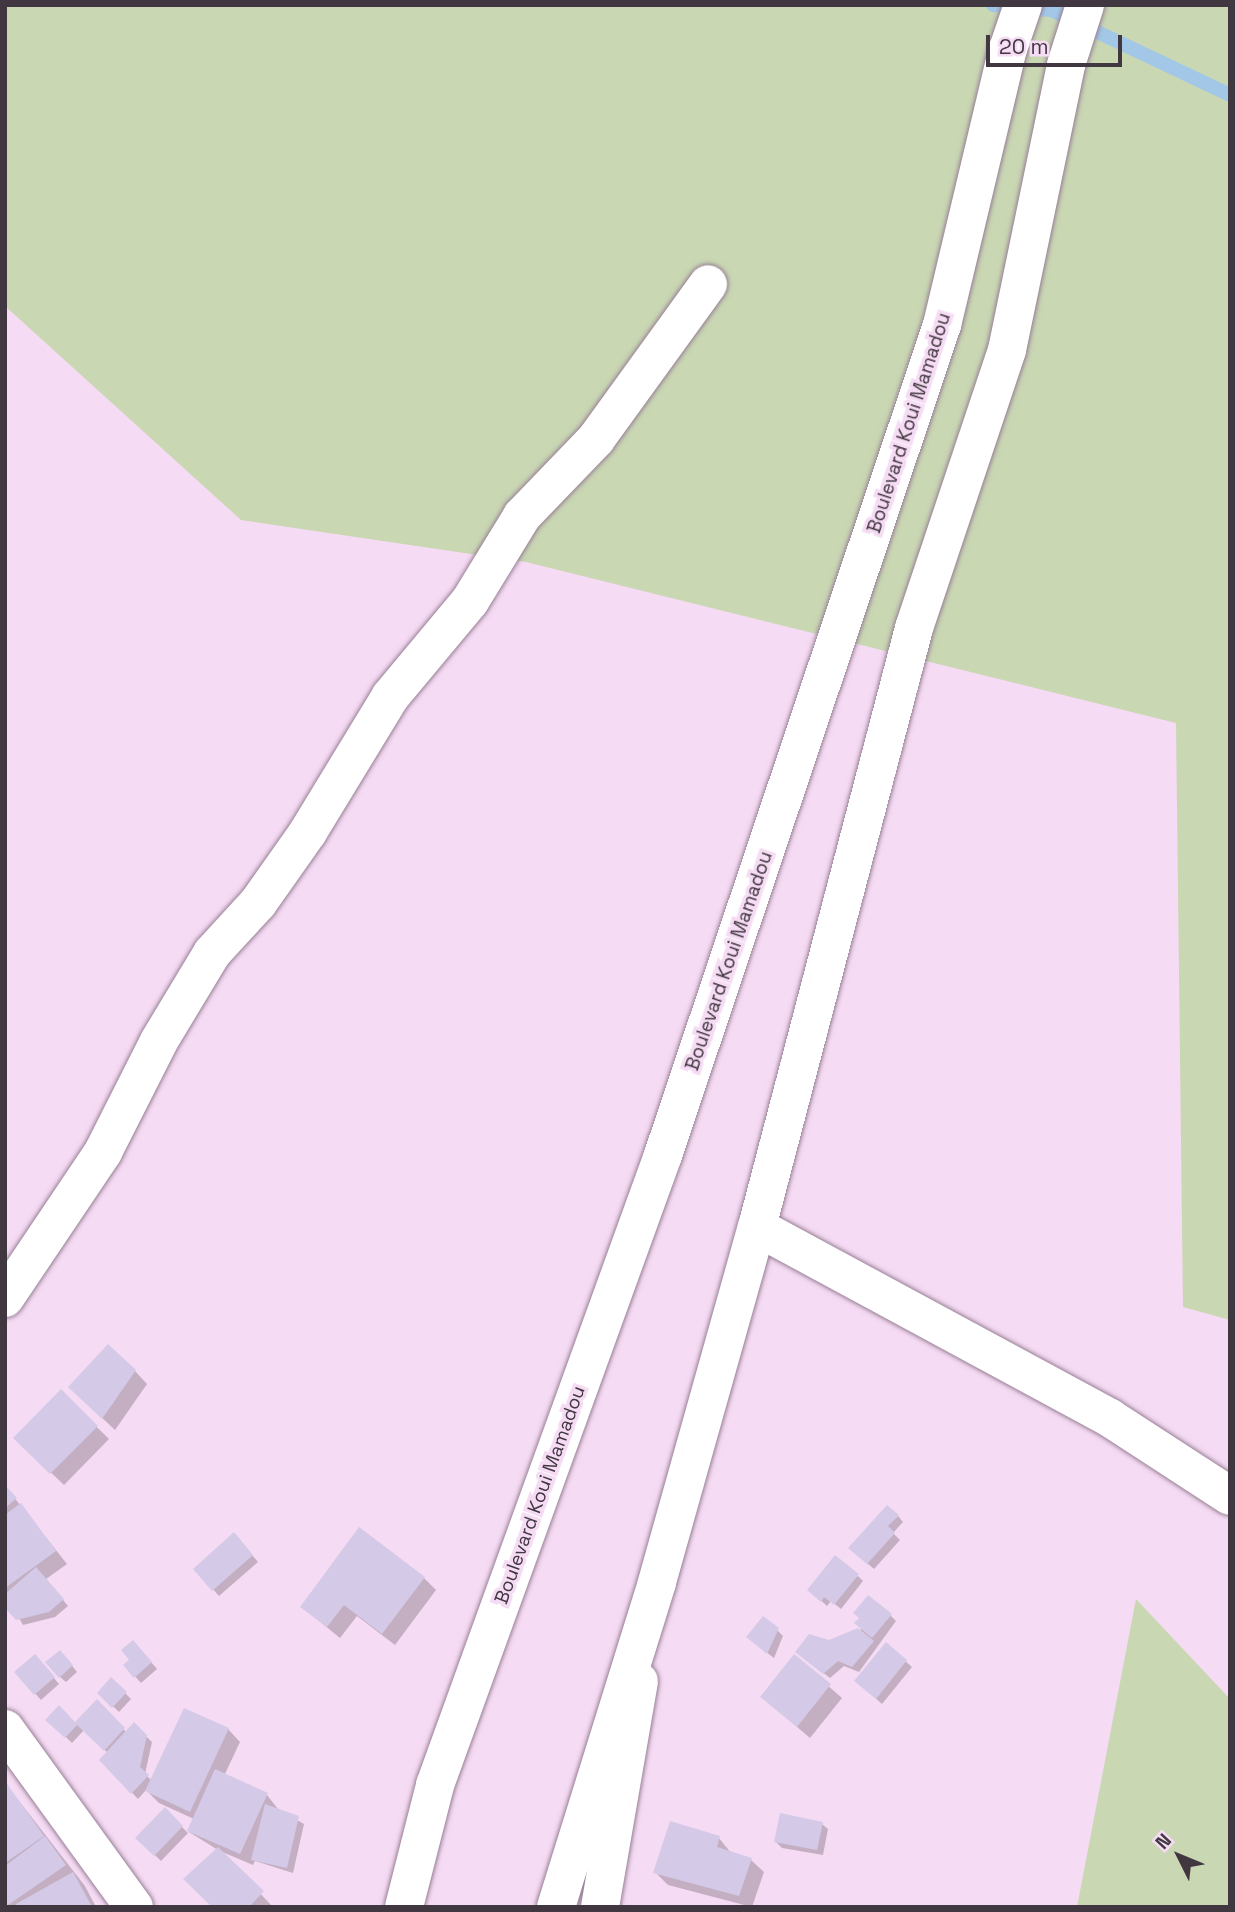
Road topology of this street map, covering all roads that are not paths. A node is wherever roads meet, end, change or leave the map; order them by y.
1 (1023, 5) edge
2 (1085, 5) edge
3 (708, 284) dead end
4 (757, 1227) junction
5 (5, 1298) edge
6 (1230, 1496) edge
7 (657, 1582) junction
8 (5, 1729) edge
9 (134, 1907) edge
10 (404, 1907) edge
11 (556, 1907) edge
12 (600, 1907) edge

1 - 10 main road, Boulevard Koui Mamadou
2 - 4 main road
3 - 5 main road
4 - 6 main road
4 - 7 main road
7 - 11 main road
7 - 12 main road
8 - 9 main road

